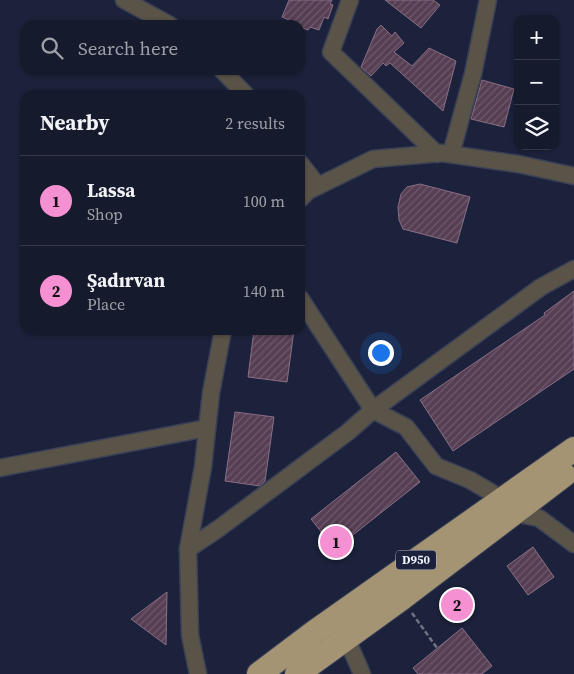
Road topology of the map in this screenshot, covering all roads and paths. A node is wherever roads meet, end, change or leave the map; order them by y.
1 (124, 0) edge
2 (350, 0) edge
3 (488, 0) edge
4 (161, 20) edge
5 (227, 75) edge
6 (241, 90) edge
7 (444, 154) junction
8 (305, 169) edge
9 (574, 176) edge
10 (318, 186) junction
11 (305, 194) edge
12 (573, 272) edge
13 (305, 306) edge
14 (222, 335) edge
15 (373, 410) junction
16 (207, 428) junction
17 (574, 449) edge
18 (0, 468) edge
19 (574, 469) edge
20 (507, 506) junction
21 (574, 544) edge
22 (188, 549) junction
23 (410, 610) dead end
24 (346, 637) junction
25 (437, 648) dead end
26 (198, 674) edge
27 (259, 674) edge
28 (297, 674) edge
29 (362, 674) edge

1 - 4 street
2 - 7 street
3 - 7 street
5 - 6 street
7 - 9 street
7 - 10 street
8 - 10 street
10 - 11 street
12 - 15 street
13 - 15 street
14 - 16 street
15 - 20 street
15 - 22 street
16 - 18 street
16 - 22 street
17 - 20 highway, D950
19 - 20 highway, D950
20 - 21 street
20 - 24 highway, D950
20 - 27 highway, D950
22 - 26 street
23 - 25 path
24 - 28 highway, D950
24 - 29 street

